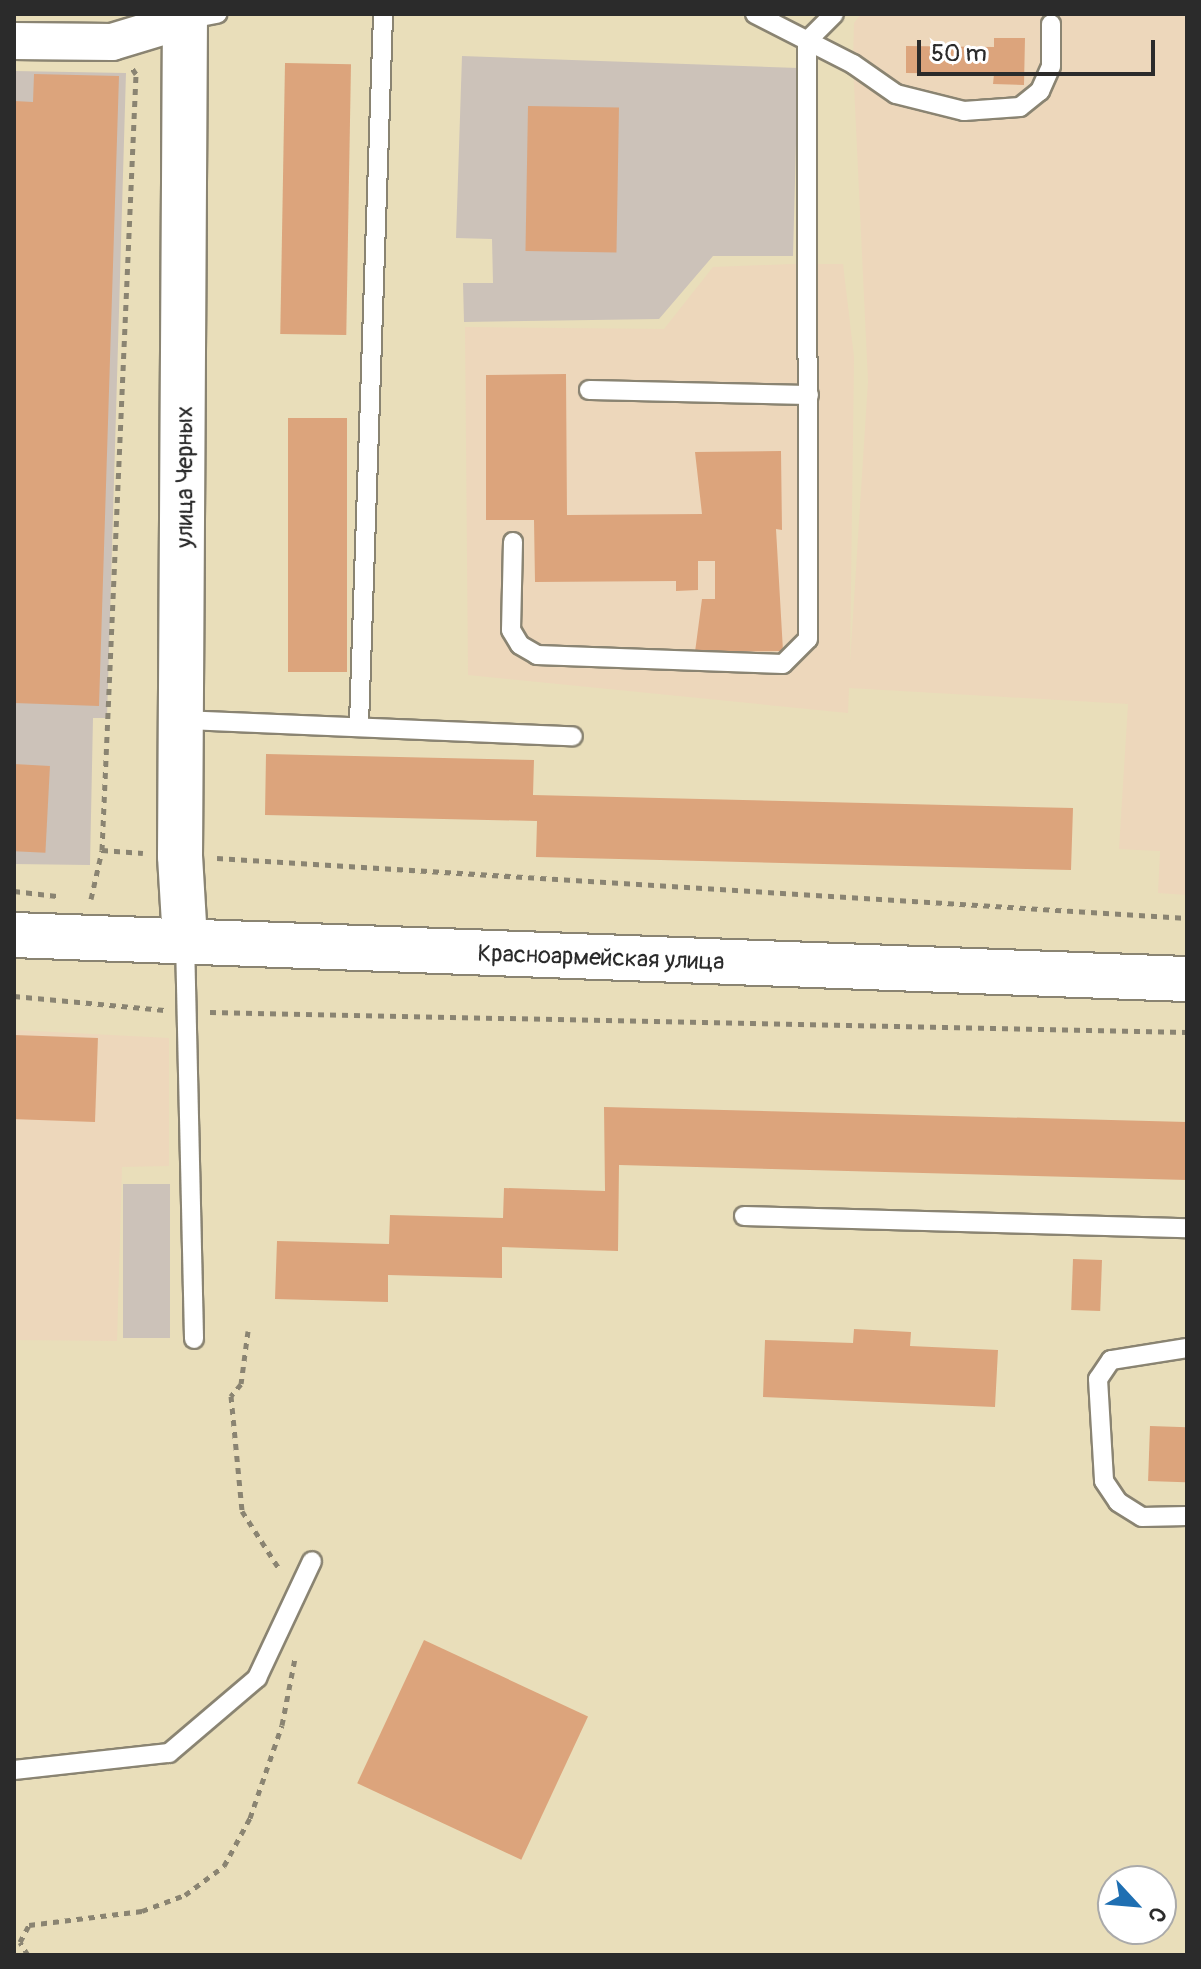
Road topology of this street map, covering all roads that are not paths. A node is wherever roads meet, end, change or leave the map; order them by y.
1 (383, 14) edge
2 (755, 14) edge
3 (834, 14) edge
4 (196, 16) edge
5 (1051, 24) dead end
6 (14, 41) edge
7 (807, 41) junction
8 (589, 390) dead end
9 (809, 395) junction
10 (513, 542) dead end
11 (184, 720) junction
12 (359, 724) junction
13 (573, 736) dead end
14 (14, 935) edge
15 (185, 941) junction
16 (1187, 979) edge
17 (744, 1216) dead end
18 (1187, 1228) edge
19 (194, 1339) dead end
20 (1187, 1348) edge
21 (1187, 1516) edge
22 (312, 1561) dead end
23 (14, 1770) edge

1 - 12 lane
2 - 7 lane
3 - 7 lane
4 - 6 street
4 - 11 street, улица Черных
5 - 7 lane
7 - 9 lane
8 - 9 lane
9 - 10 lane
11 - 12 lane
11 - 15 street, улица Черных
12 - 13 lane
14 - 15 street, Красноармейская улица
15 - 16 street, Красноармейская улица
15 - 19 lane
17 - 18 lane
20 - 21 lane
22 - 23 lane

